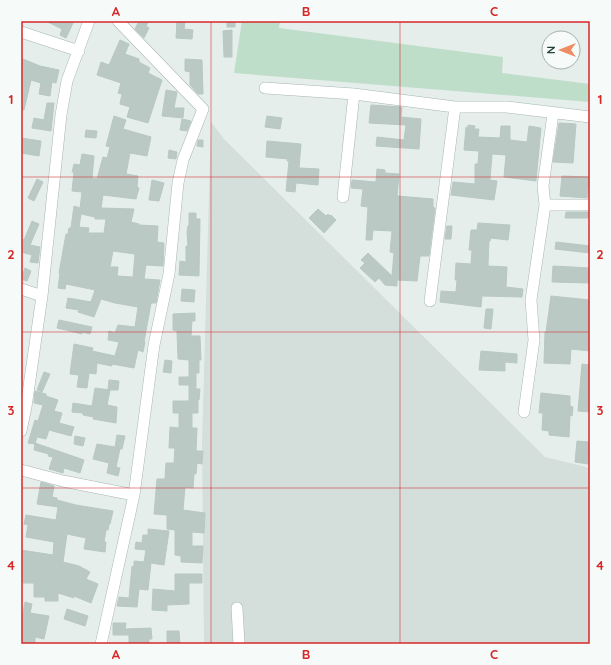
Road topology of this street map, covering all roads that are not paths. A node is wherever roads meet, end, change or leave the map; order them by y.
1 (89, 21) edge
2 (118, 21) edge
3 (21, 32) edge
4 (78, 51) junction
5 (265, 88) dead end
6 (354, 94) junction
7 (455, 106) junction
8 (553, 114) junction
9 (590, 117) edge
10 (343, 197) dead end
11 (545, 205) junction
12 (590, 205) edge
13 (21, 289) edge
14 (42, 296) junction
15 (430, 301) dead end
16 (24, 406) edge
17 (524, 412) dead end
18 (21, 431) edge
19 (21, 470) edge
20 (134, 495) junction
21 (237, 608) dead end
22 (101, 644) edge
23 (239, 644) edge

1 - 4 street
2 - 20 street
3 - 4 street
4 - 14 street
5 - 6 street
6 - 7 street
6 - 10 street
7 - 8 street
7 - 15 street
8 - 9 street
8 - 11 street
11 - 12 street
11 - 17 street
13 - 14 street
14 - 16 street
16 - 18 street
19 - 20 street
20 - 22 street
21 - 23 street

